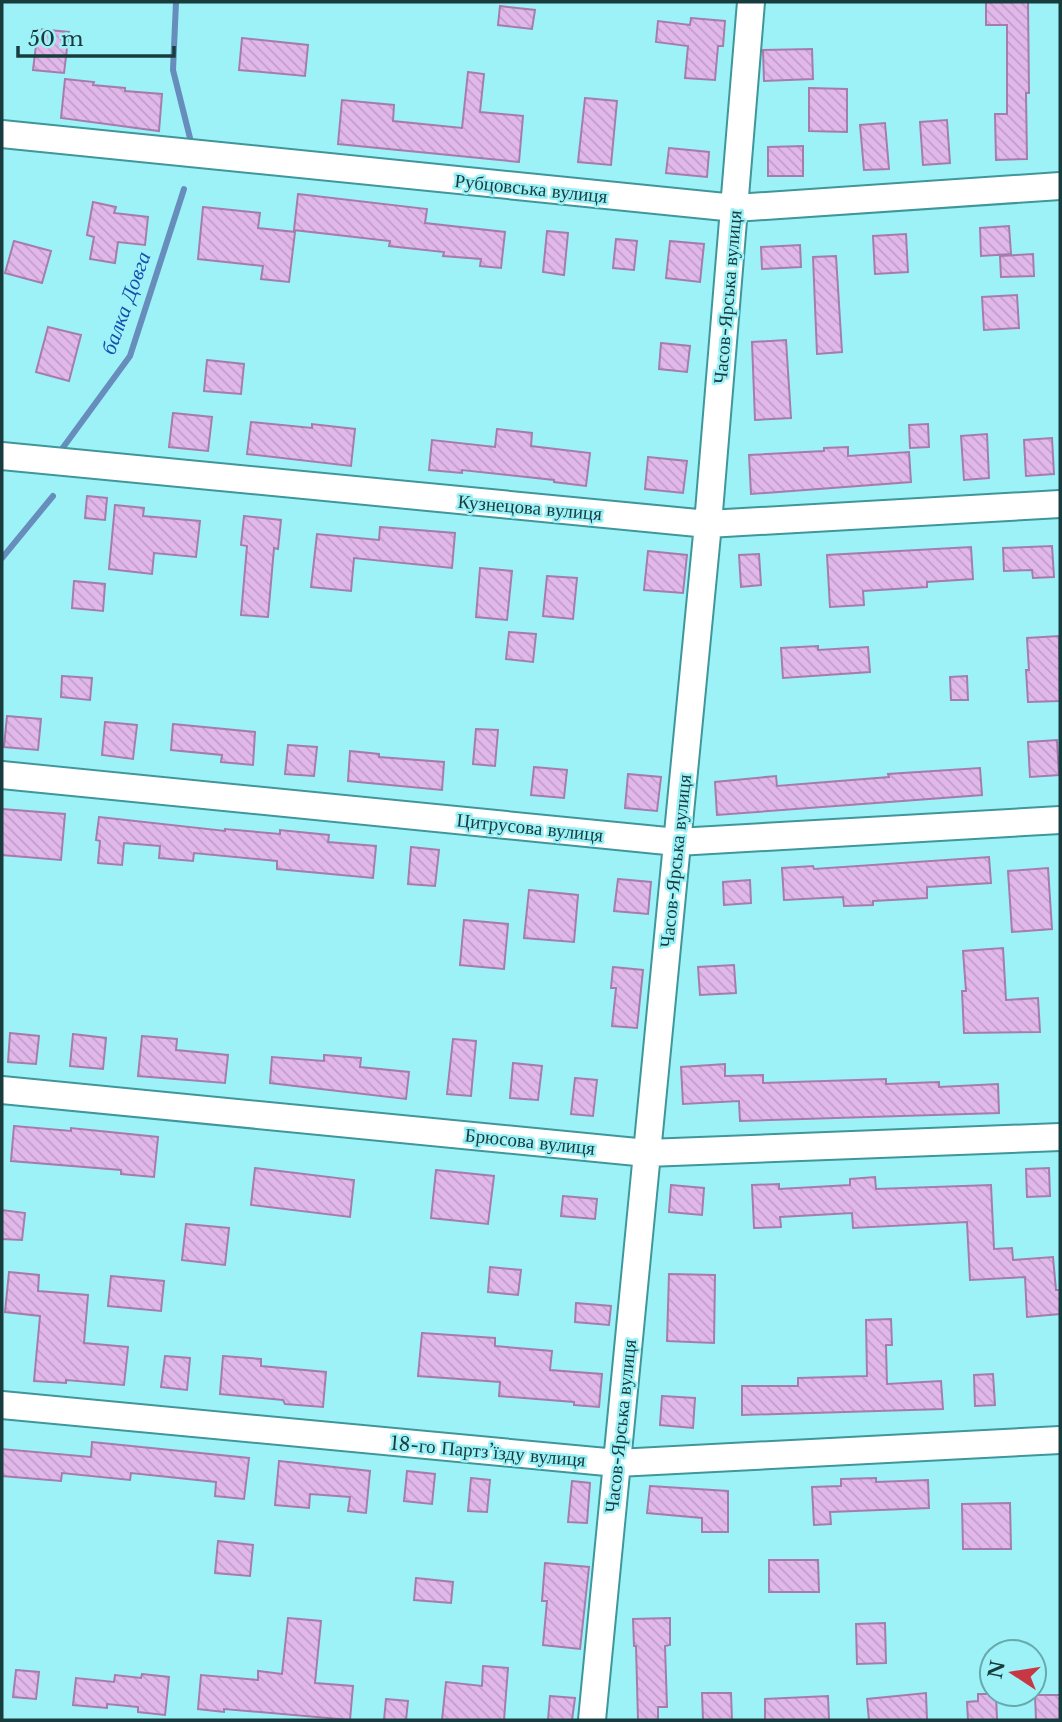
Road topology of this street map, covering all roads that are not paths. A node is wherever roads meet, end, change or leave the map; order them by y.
1 (751, 2) edge
2 (2, 134) edge
3 (1060, 186) edge
4 (735, 208) junction
5 (2, 456) edge
6 (1060, 504) edge
7 (708, 524) junction
8 (2, 775) edge
9 (1060, 820) edge
10 (677, 842) junction
11 (2, 1090) edge
12 (1060, 1137) edge
13 (647, 1153) junction
14 (2, 1405) edge
15 (1060, 1440) edge
16 (617, 1463) junction
17 (592, 1720) edge

1 - 4 street, Часов-Ярська вулиця
2 - 4 street, Рубцовська вулиця
3 - 4 street, Рубцовська вулиця
4 - 7 street, Часов-Ярська вулиця
5 - 7 street, Кузнецова вулиця
6 - 7 street, Кузнецова вулиця
7 - 10 street, Часов-Ярська вулиця
8 - 10 street, Цитрусова вулиця
9 - 10 street, Цитрусова вулиця
10 - 13 street, Часов-Ярська вулиця
11 - 13 street, Брюсова вулиця
12 - 13 street, Брюсова вулиця
13 - 16 street, Часов-Ярська вулиця
14 - 16 street, 18-го Партз’їзду вулиця
15 - 16 street, 18-го Партз’їзду вулиця
16 - 17 street, Часов-Ярська вулиця

